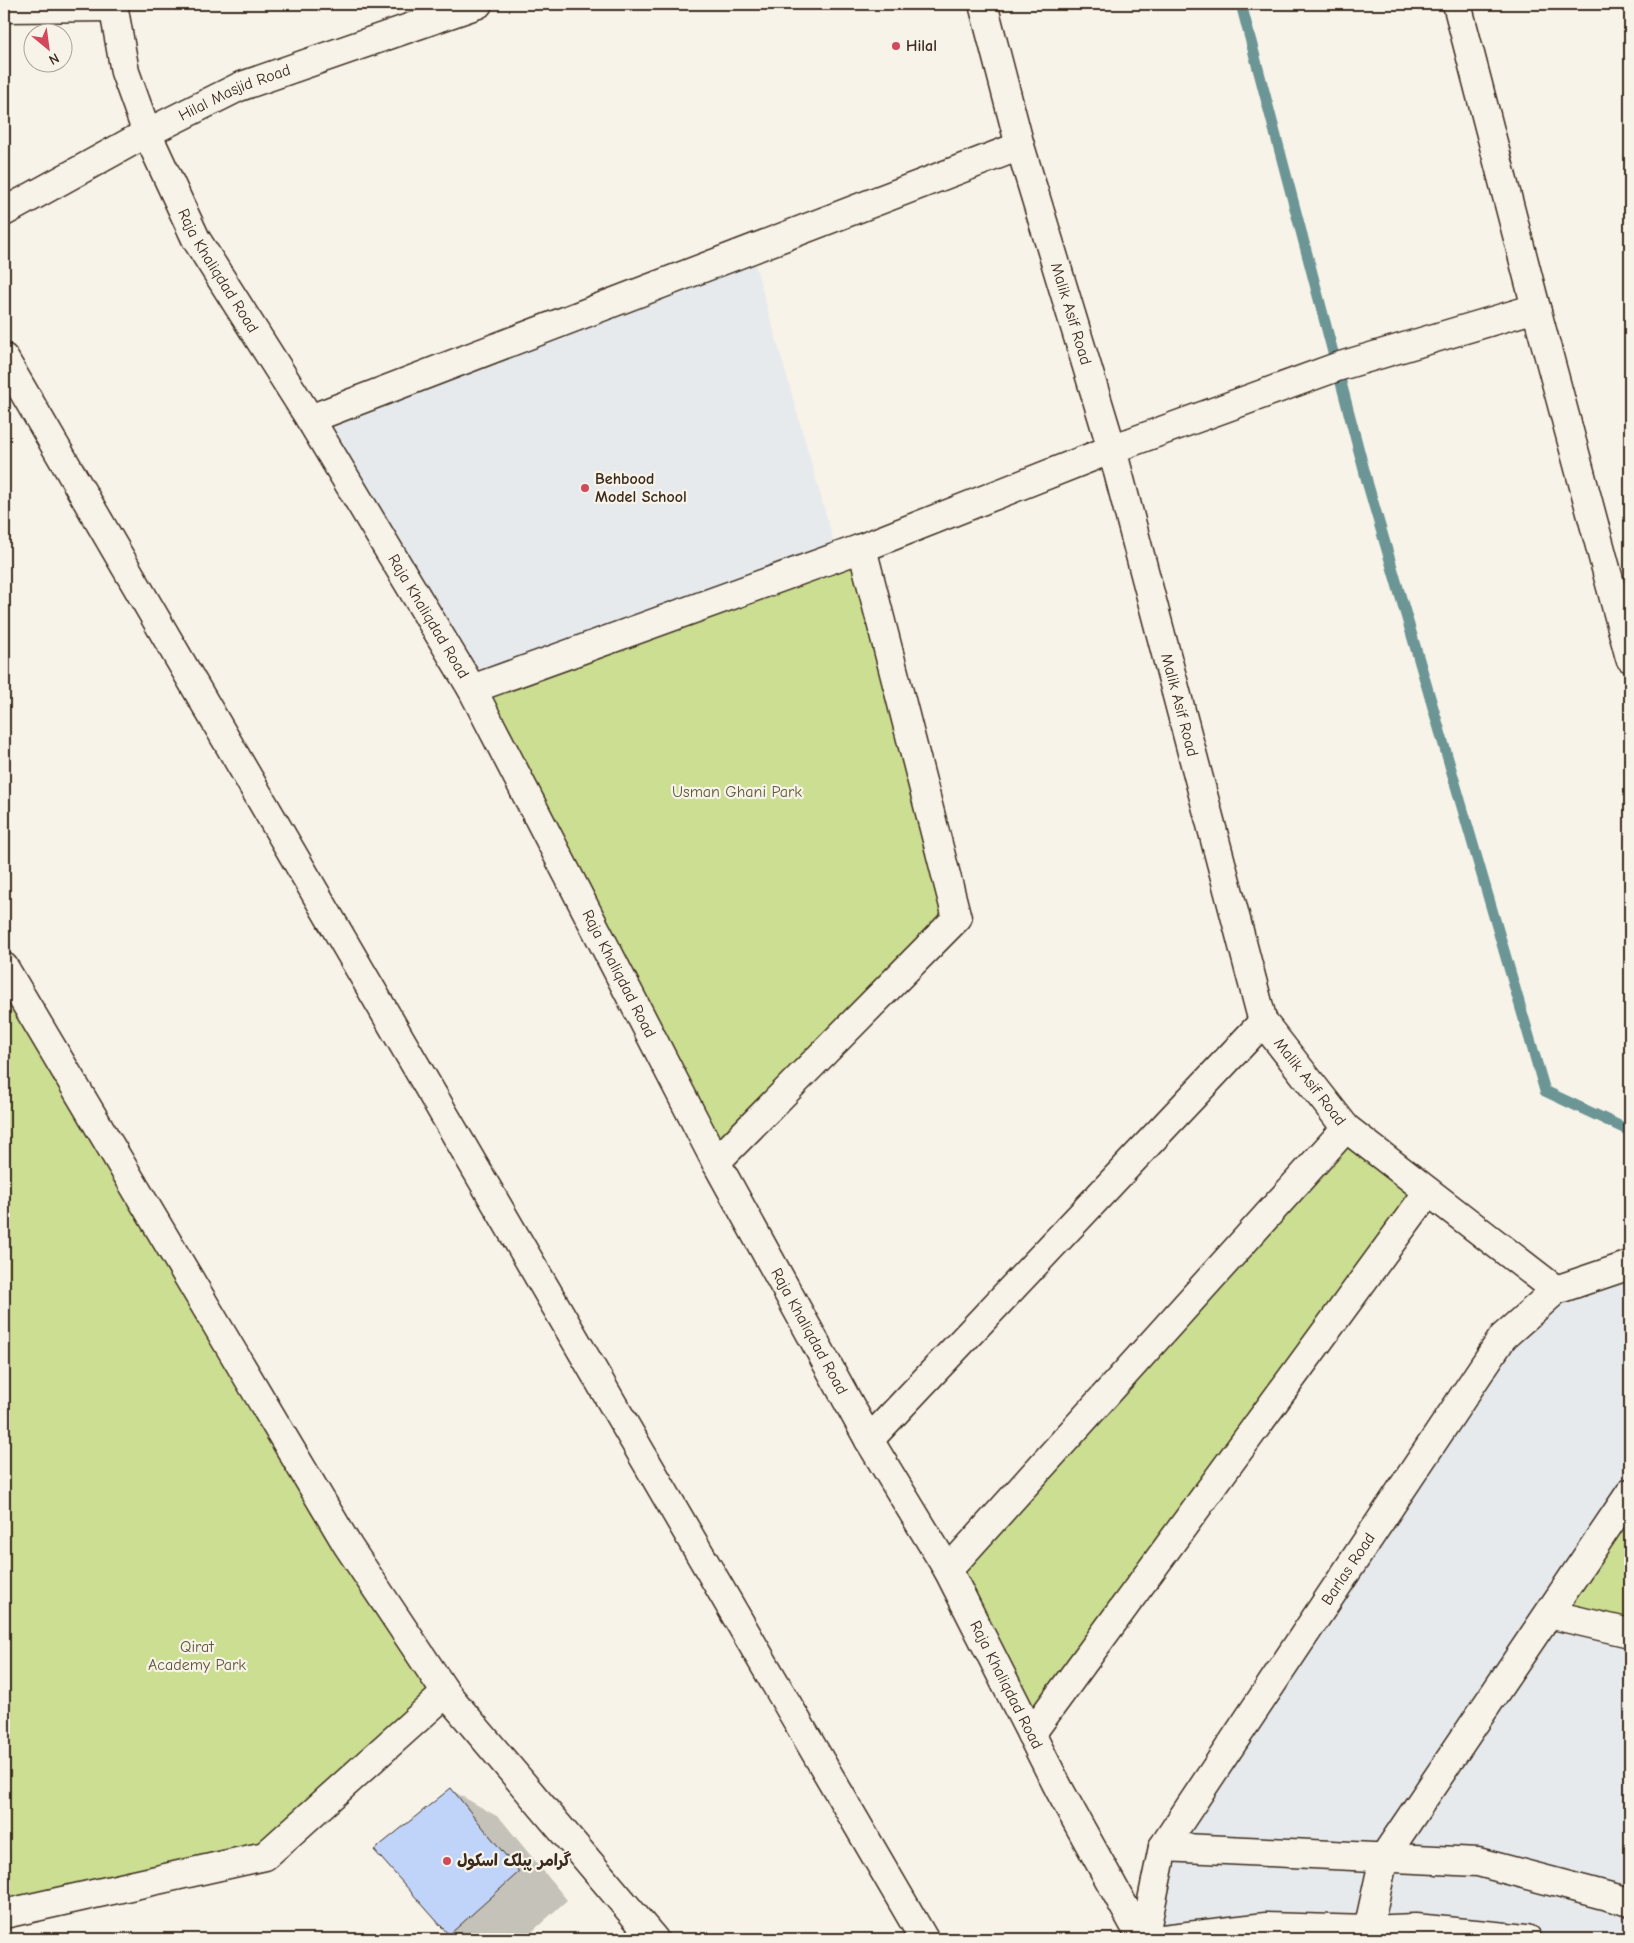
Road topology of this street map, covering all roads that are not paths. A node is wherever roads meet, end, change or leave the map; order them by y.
1 (478, 4) edge
2 (983, 4) edge
3 (1457, 4) edge
4 (113, 5) edge
5 (4, 8) edge
6 (147, 133) junction
7 (1020, 146) junction
8 (4, 212) edge
9 (1536, 308) junction
10 (4, 358) edge
11 (310, 419) junction
12 (1112, 449) junction
13 (862, 548) junction
14 (1630, 658) edge
15 (472, 688) junction
16 (4, 966) edge
17 (1263, 1022) junction
18 (1346, 1128) junction
19 (716, 1162) junction
20 (1428, 1192) junction
21 (1628, 1272) edge
22 (1556, 1290) junction
23 (869, 1440) junction
24 (1630, 1493) edge
25 (948, 1570) junction
26 (1549, 1614) junction
27 (1630, 1633) edge
28 (446, 1693) junction
29 (1031, 1734) junction
30 (1163, 1847) junction
31 (1384, 1857) junction
32 (1630, 1902) edge
33 (4, 1914) edge
34 (1368, 1930) junction
35 (654, 1939) edge
36 (924, 1939) edge
37 (1143, 1939) edge
38 (1162, 1939) edge
39 (1526, 1939) edge

1 - 6 street, Hilal Masjid Road
2 - 7 street, Malik Asif Road
3 - 9 street
4 - 5 street
4 - 6 street, Raja Khaliqdad Road
6 - 8 street, Hilal Masjid Road
6 - 11 street, Raja Khaliqdad Road
7 - 11 street
7 - 12 street, Malik Asif Road
9 - 12 street
9 - 14 street
10 - 36 street
11 - 15 street, Raja Khaliqdad Road
12 - 13 street
12 - 17 street, Malik Asif Road
13 - 15 street
13 - 19 street
15 - 19 street, Raja Khaliqdad Road
16 - 28 street
17 - 18 street, Malik Asif Road
17 - 23 street
18 - 20 street, Malik Asif Road
18 - 25 street
19 - 23 street, Raja Khaliqdad Road
20 - 22 street, Malik Asif Road
20 - 29 street
21 - 22 street, Barlas Road
22 - 30 street, Barlas Road
23 - 25 street, Raja Khaliqdad Road
24 - 26 street
25 - 29 street, Raja Khaliqdad Road
26 - 27 street
26 - 31 street
28 - 33 street
28 - 35 street
29 - 37 street, Raja Khaliqdad Road
30 - 31 street
30 - 37 street, Barlas Road
31 - 32 street
31 - 34 street
34 - 38 street
34 - 39 street

